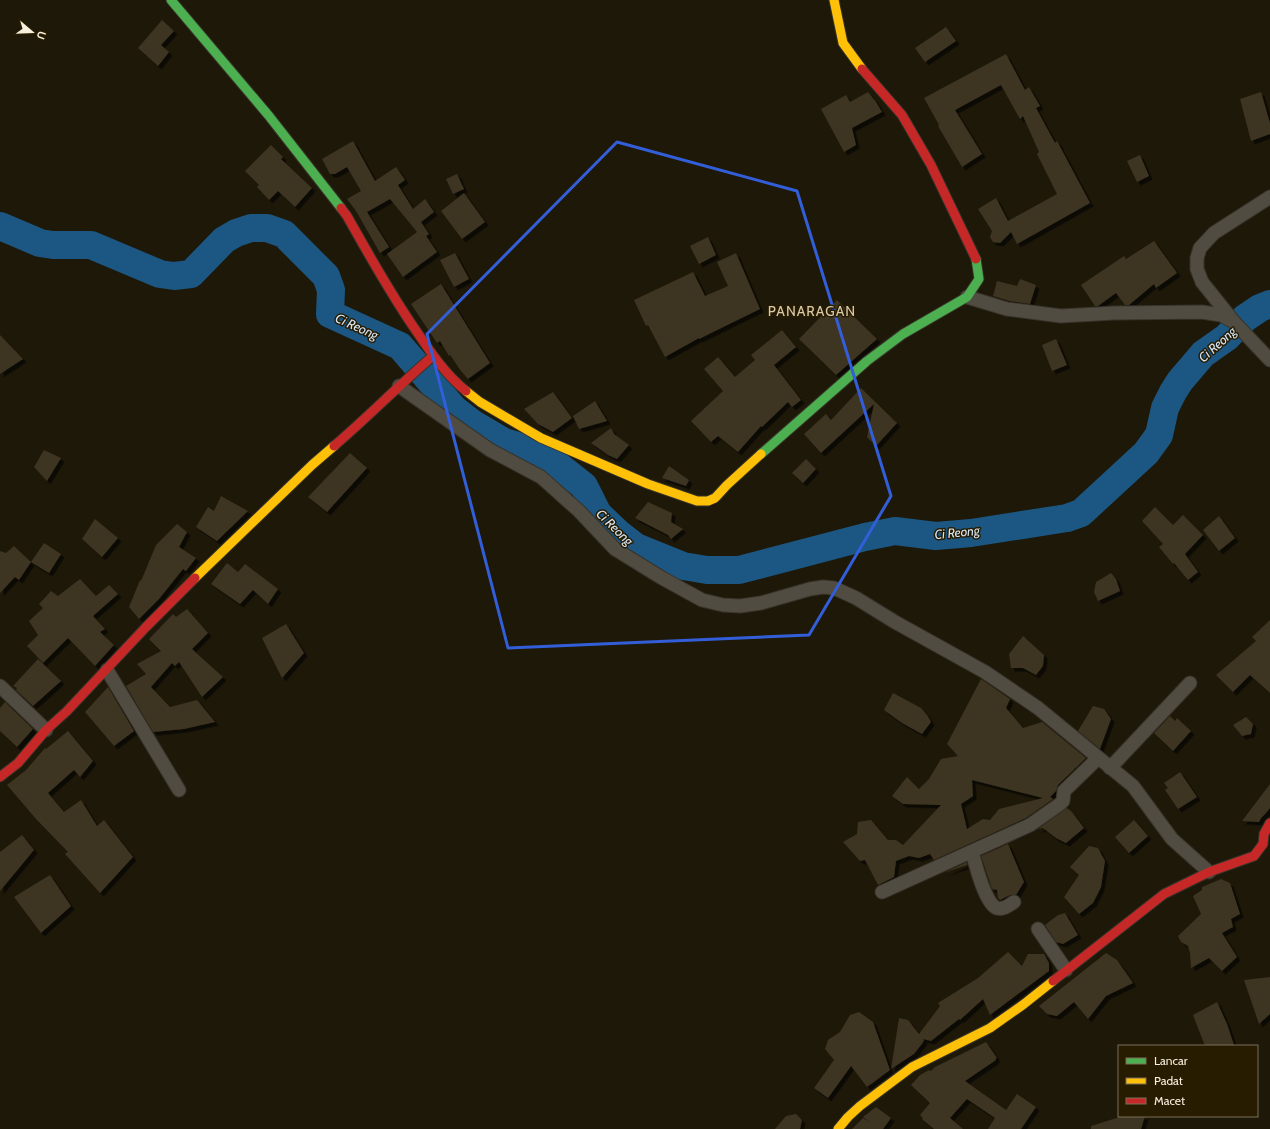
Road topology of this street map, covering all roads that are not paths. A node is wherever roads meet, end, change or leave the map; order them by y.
1 (171, 0) edge
2 (834, 0) edge
3 (1270, 197) edge
4 (967, 297) junction
5 (1234, 322) junction
6 (433, 356) junction
7 (1270, 360) edge
8 (402, 384) junction
9 (107, 670) junction
10 (1190, 683) dead end
11 (0, 686) edge
12 (46, 730) junction
13 (1098, 758) junction
14 (1110, 768) junction
15 (0, 778) edge
16 (179, 790) dead end
17 (1270, 823) edge
18 (972, 852) junction
19 (1209, 872) junction
20 (882, 892) dead end
21 (1014, 902) dead end
22 (1038, 928) dead end
23 (1066, 970) junction
24 (838, 1129) edge

1 - 6 street
2 - 4 street
3 - 5 street
4 - 5 street
4 - 6 street
5 - 7 street
6 - 8 street
8 - 9 street
8 - 13 street
9 - 12 street
9 - 16 street
10 - 14 street
11 - 12 street
12 - 15 street
13 - 14 street
13 - 18 street
14 - 19 street
17 - 19 street
18 - 20 street
18 - 21 street
19 - 23 street
22 - 23 street
23 - 24 street

